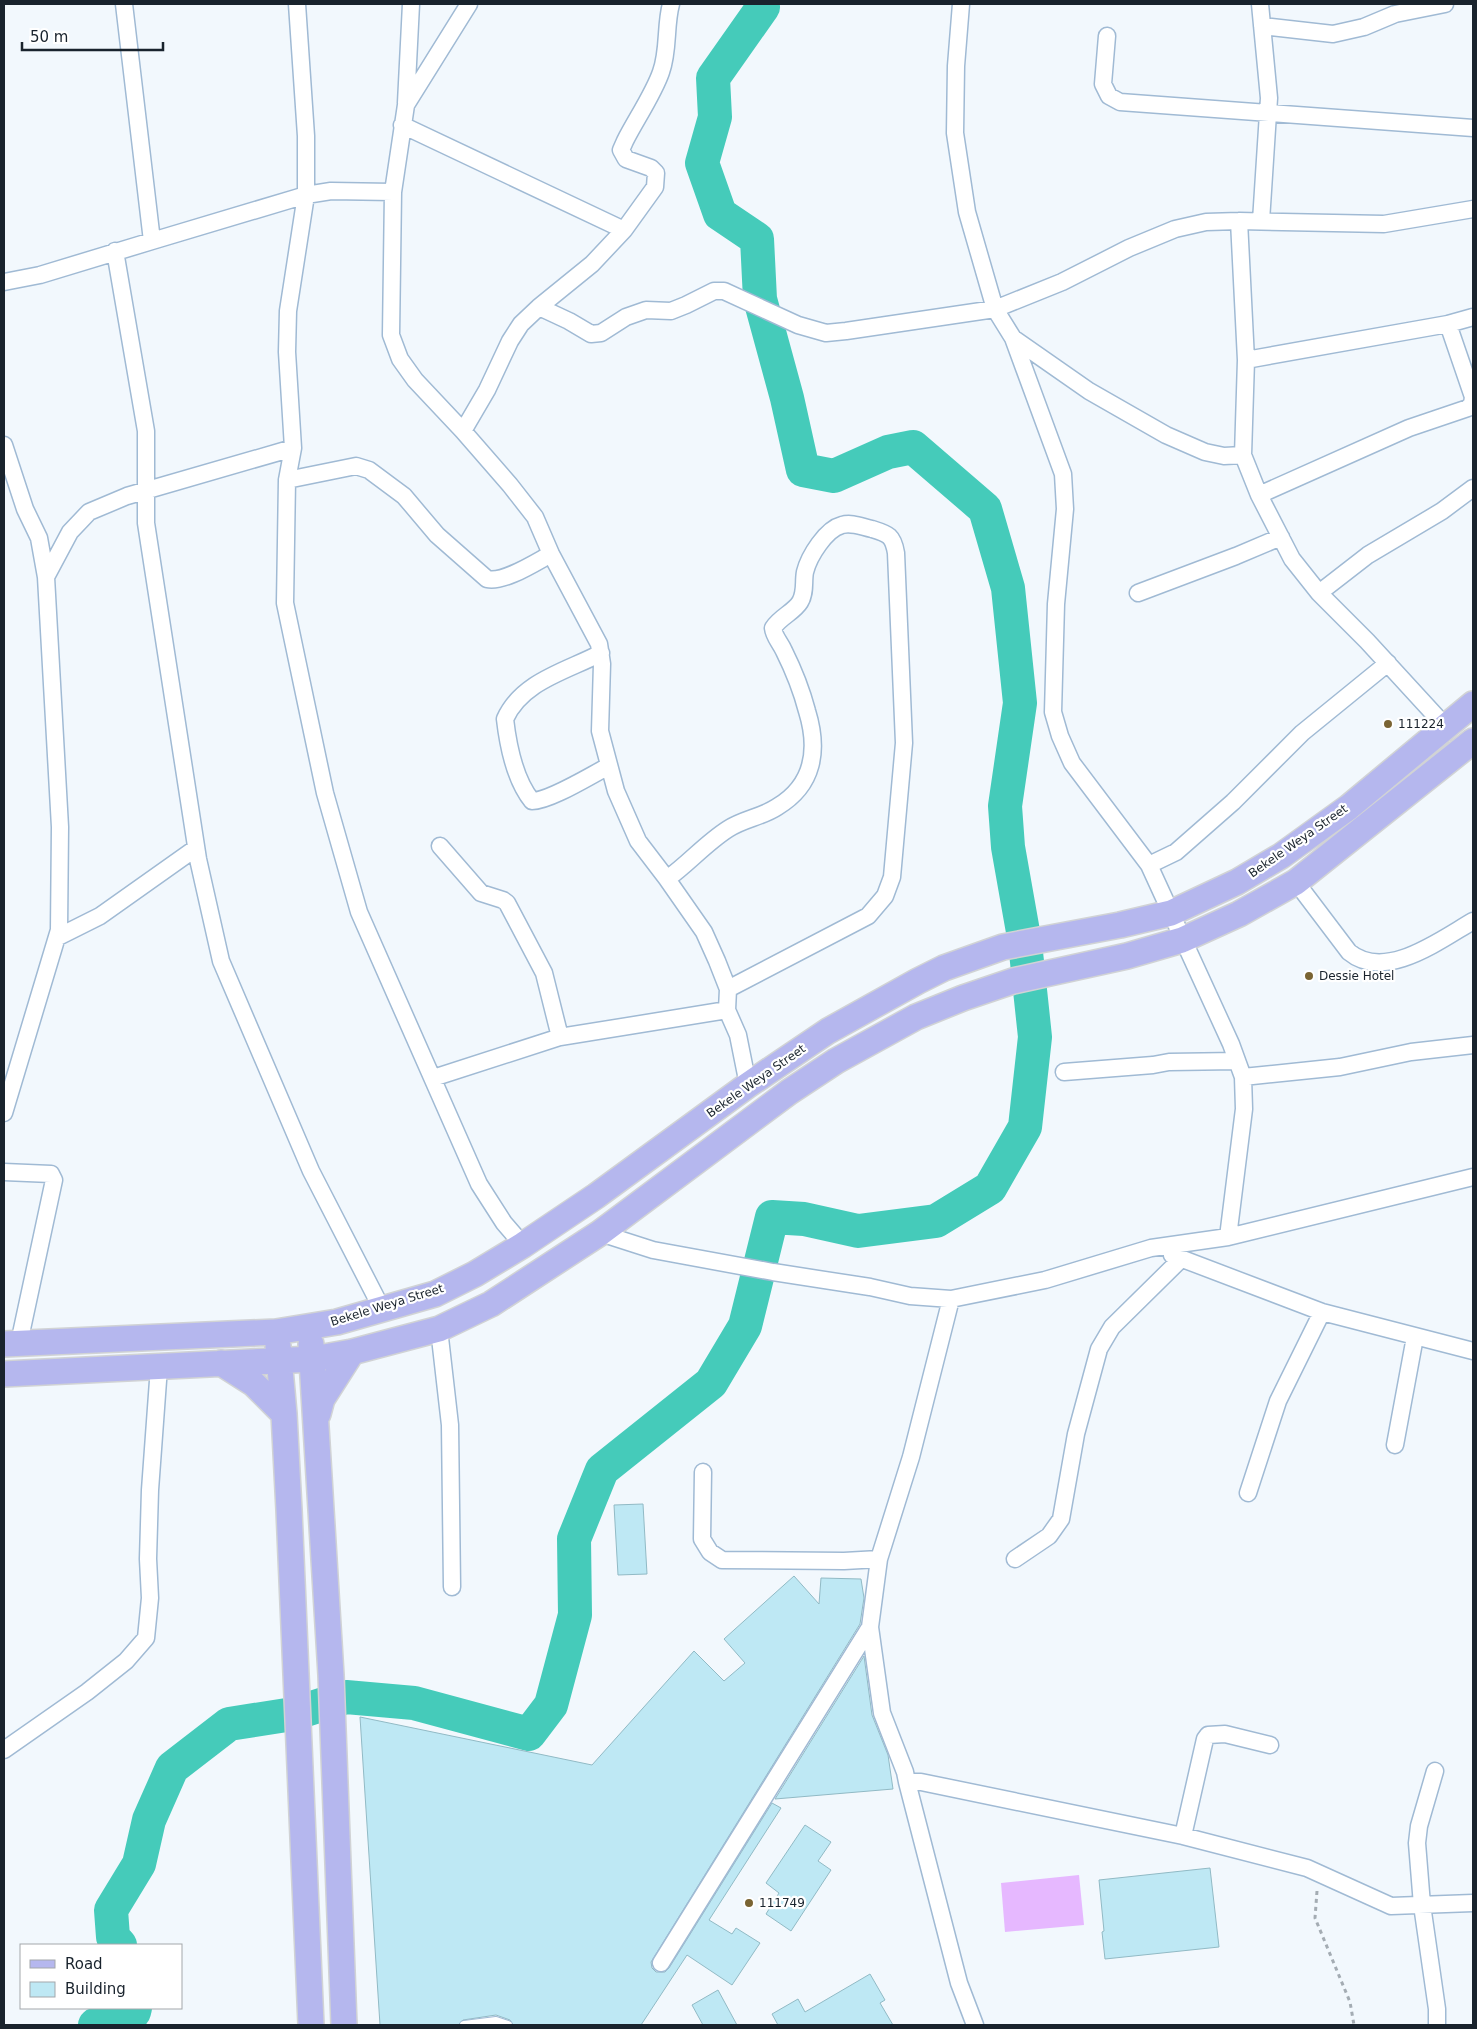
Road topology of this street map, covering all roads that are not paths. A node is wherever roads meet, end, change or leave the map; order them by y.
1 (124, 4) edge
2 (297, 4) edge
3 (411, 4) edge
4 (469, 4) edge
5 (672, 4) edge
6 (961, 4) edge
7 (1260, 4) edge
8 (1445, 4) edge
9 (1262, 26) junction
10 (1107, 36) dead end
11 (406, 105) junction
12 (1268, 113) junction
13 (402, 125) junction
14 (1473, 128) edge
15 (393, 192) junction
16 (306, 195) junction
17 (1473, 209) edge
18 (1239, 221) junction
19 (1261, 222) junction
20 (624, 230) junction
21 (152, 241) junction
22 (115, 251) junction
23 (4, 282) edge
24 (539, 307) junction
25 (995, 309) junction
26 (1473, 317) edge
27 (1448, 324) junction
28 (1013, 338) junction
29 (1246, 360) junction
30 (463, 430) junction
31 (4, 445) edge
32 (293, 448) junction
33 (1242, 455) junction
34 (287, 480) junction
35 (1473, 488) edge
36 (146, 492) junction
37 (1259, 495) junction
38 (1281, 537) junction
39 (551, 554) junction
40 (46, 577) junction
41 (1138, 593) dead end
42 (1319, 593) junction
43 (600, 653) junction
44 (1388, 663) junction
45 (1473, 704) edge
46 (1445, 726) junction
47 (1471, 747) edge
48 (609, 766) junction
49 (440, 846) dead end
50 (196, 848) junction
51 (1149, 865) junction
52 (667, 879) junction
53 (1296, 882) junction
54 (1171, 913) junction
55 (1473, 921) edge
56 (58, 937) junction
57 (1182, 940) junction
58 (728, 989) junction
59 (727, 1010) junction
60 (560, 1037) junction
61 (1473, 1045) edge
62 (1237, 1061) junction
63 (1064, 1072) dead end
64 (1243, 1077) junction
65 (433, 1078) junction
66 (748, 1085) junction
67 (4, 1113) edge
68 (4, 1172) edge
69 (1473, 1177) edge
70 (600, 1233) junction
71 (1228, 1237) junction
72 (523, 1246) junction
73 (1150, 1248) junction
74 (1182, 1258) junction
75 (951, 1299) junction
76 (382, 1309) junction
77 (1322, 1312) junction
78 (310, 1327) junction
79 (439, 1329) junction
80 (276, 1332) junction
81 (1414, 1337) junction
82 (12, 1344) edge
83 (1473, 1350) edge
84 (352, 1352) junction
85 (313, 1359) junction
86 (280, 1362) junction
87 (221, 1363) junction
88 (159, 1367) junction
89 (4, 1374) edge
90 (284, 1414) junction
91 (316, 1418) junction
92 (1396, 1445) dead end
93 (703, 1472) dead end
94 (1248, 1493) dead end
95 (879, 1559) junction
96 (1015, 1559) dead end
97 (452, 1587) dead end
98 (870, 1627) junction
99 (1270, 1745) dead end
100 (4, 1750) edge
101 (1435, 1771) dead end
102 (907, 1782) junction
103 (1183, 1836) junction
104 (1473, 1902) edge
105 (1422, 1905) junction
106 (661, 1963) dead end
107 (311, 2025) edge
108 (344, 2025) edge
109 (464, 2025) edge
110 (508, 2025) edge
111 (975, 2025) edge
112 (1437, 2025) edge

1 - 21 street
2 - 16 street
3 - 11 street
4 - 11 street
5 - 20 street
6 - 25 street
7 - 9 street
8 - 9 street
9 - 12 street
10 - 12 street
11 - 13 street
12 - 14 street
12 - 19 street
13 - 15 street
13 - 20 street
15 - 16 street
15 - 30 street
16 - 21 street
16 - 32 street
17 - 19 street
18 - 19 street
18 - 25 street
18 - 29 street
20 - 24 street
21 - 22 street
22 - 23 street
22 - 36 street
24 - 25 street
24 - 30 street
25 - 28 street
26 - 27 street
27 - 29 street
27 - 37 street
28 - 33 street
28 - 51 street
29 - 33 street
30 - 39 street
31 - 40 street
32 - 34 street
32 - 36 street
33 - 37 street
34 - 39 street
34 - 65 street
35 - 42 street
36 - 40 street
36 - 50 street
37 - 38 street
38 - 41 street
38 - 42 street
39 - 43 street
40 - 56 street
42 - 44 street
43 - 48 street
43 - 48 street
44 - 46 street
44 - 51 street
45 - 46 main road, Bekele Weya Street
46 - 54 main road, Bekele Weya Street
47 - 53 main road
48 - 52 street
49 - 60 street
50 - 56 street
50 - 76 street
51 - 54 street
52 - 58 street
52 - 58 street
53 - 55 street
53 - 57 main road
54 - 57 street
54 - 66 main road, Bekele Weya Street
56 - 67 street
57 - 62 street
57 - 70 main road
58 - 59 street
59 - 60 street
59 - 66 street
60 - 65 street
61 - 64 street
62 - 63 street
62 - 64 street
64 - 71 street
65 - 72 street
66 - 72 main road, Bekele Weya Street
68 - 82 street
69 - 71 street
70 - 75 street
70 - 79 main road
71 - 73 street
72 - 76 main road, Bekele Weya Street
73 - 74 street
73 - 75 street
74 - 77 street
74 - 96 street
75 - 95 street
76 - 78 main road, Bekele Weya Street
77 - 81 street
77 - 94 street
78 - 80 main road, Bekele Weya Street
78 - 85 main road
79 - 84 main road
79 - 97 street
80 - 82 main road, Bekele Weya Street
80 - 86 main road
81 - 83 street
81 - 92 street
84 - 85 main road
84 - 91 main road
85 - 86 main road
85 - 91 main road
86 - 87 main road
86 - 90 main road
87 - 88 main road
87 - 90 main road
88 - 89 main road
88 - 100 street
90 - 107 main road
91 - 108 main road
93 - 95 street
95 - 98 street
98 - 102 street
98 - 106 street
99 - 103 street
101 - 105 street
102 - 103 street
102 - 111 street
103 - 105 street
104 - 105 street
105 - 112 street
109 - 110 lane

